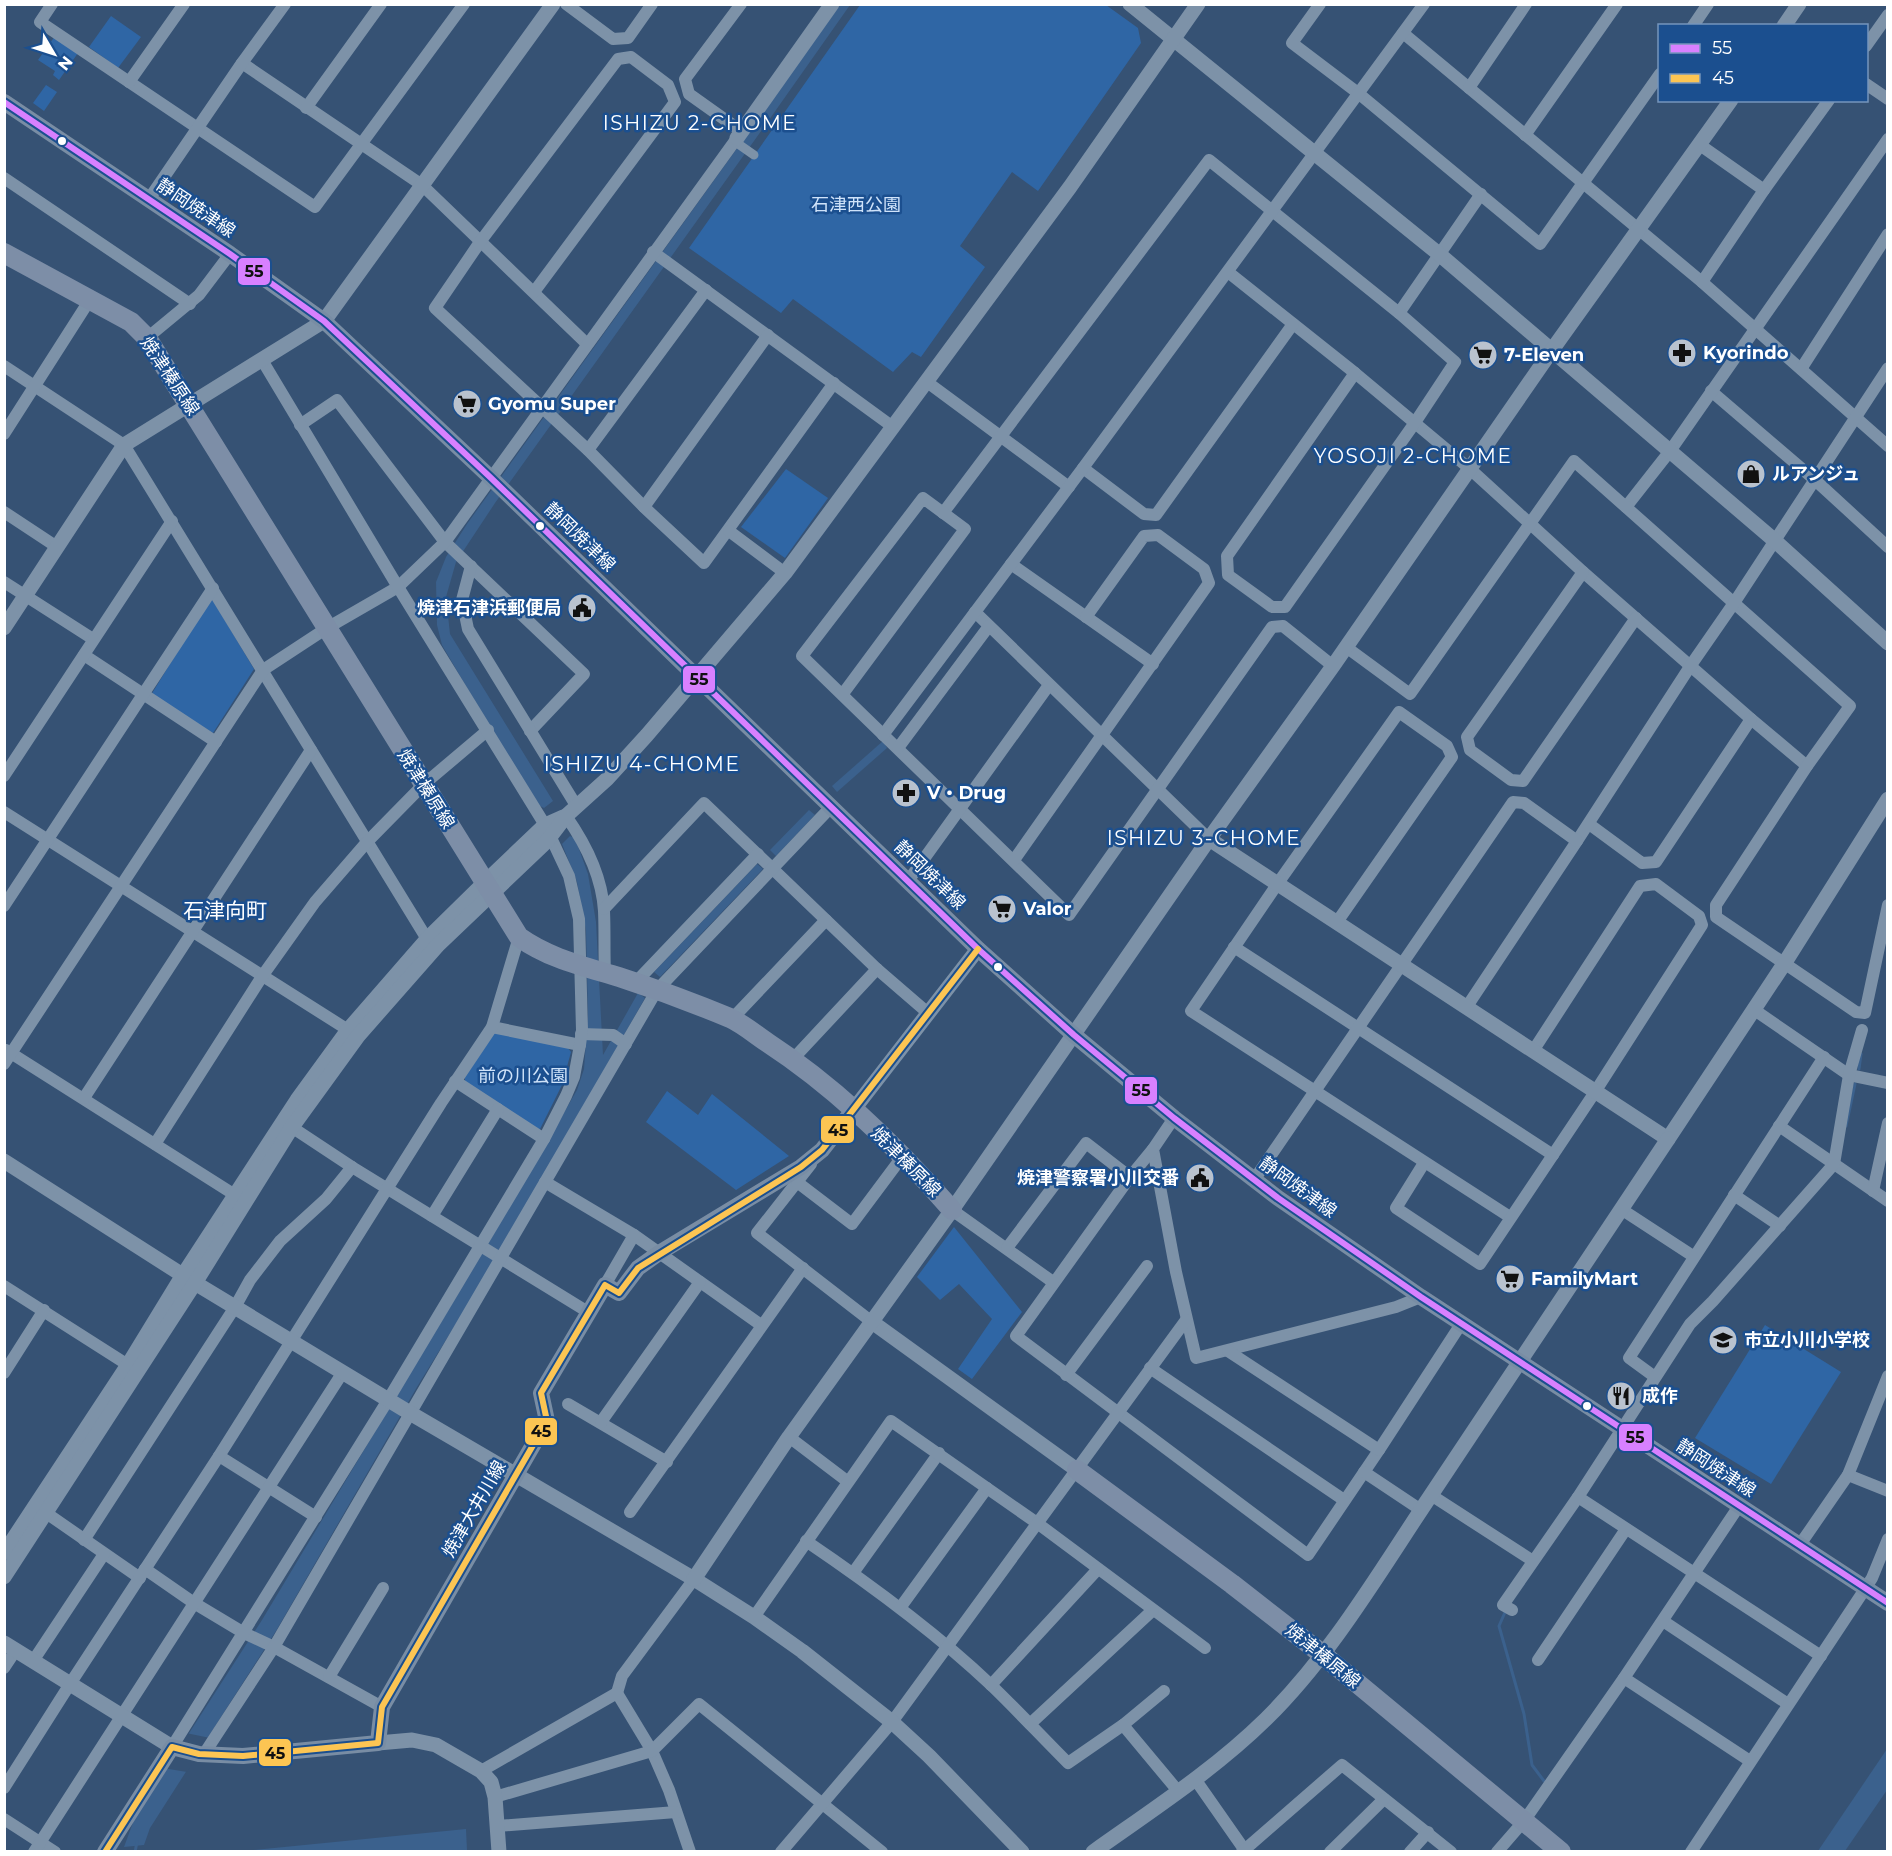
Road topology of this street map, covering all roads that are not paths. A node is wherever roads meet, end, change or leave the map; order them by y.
1 (52, 4) edge
2 (184, 4) edge
3 (285, 4) edge
4 (381, 4) edge
5 (464, 4) edge
6 (553, 4) edge
7 (566, 4) edge
8 (652, 4) edge
9 (741, 4) edge
10 (832, 4) edge
11 (1130, 4) edge
12 (1198, 4) edge
13 (1320, 4) edge
14 (1424, 4) edge
15 (1526, 4) edge
16 (1617, 4) edge
17 (1708, 4) edge
18 (1798, 4) edge
19 (1887, 15) edge
20 (1695, 24) edge
21 (1785, 24) edge
22 (1403, 33) junction
23 (1173, 40) junction
24 (1868, 43) edge
25 (242, 63) junction
26 (1658, 75) edge
27 (129, 82) junction
28 (1868, 85) edge
29 (1469, 88) junction
30 (1358, 93) junction
31 (1887, 99) edge
32 (4, 102) edge
33 (1730, 102) edge
34 (1828, 102) edge
35 (306, 108) junction
36 (197, 128) junction
37 (1525, 135) junction
38 (737, 137) junction
39 (1887, 139) edge
40 (361, 145) junction
41 (1700, 145) junction
42 (754, 154) dead end
43 (1314, 154) junction
44 (4, 177) edge
45 (1584, 183) junction
46 (422, 185) junction
47 (1764, 190) junction
48 (1481, 194) junction
49 (149, 199) junction
50 (1271, 211) junction
51 (1638, 228) junction
52 (1887, 234) edge
53 (480, 242) junction
54 (4, 253) edge
55 (230, 254) junction
56 (655, 254) junction
57 (1439, 254) junction
58 (1228, 272) junction
59 (1702, 282) junction
60 (706, 290) junction
61 (534, 292) junction
62 (89, 301) junction
63 (190, 304) junction
64 (1399, 313) junction
65 (324, 321) junction
66 (1293, 324) junction
67 (1754, 328) junction
68 (768, 335) junction
69 (147, 338) junction
70 (587, 344) junction
71 (1552, 350) junction
72 (262, 360) junction
73 (4, 366) edge
74 (1887, 368) edge
75 (1802, 369) junction
76 (1355, 373) junction
77 (927, 382) junction
78 (834, 383) junction
79 (36, 386) junction
80 (1711, 391) junction
81 (190, 405) junction
82 (543, 410) junction
83 (1856, 418) junction
84 (1414, 424) junction
85 (300, 425) junction
86 (893, 427) junction
87 (4, 434) edge
88 (1000, 436) junction
89 (124, 445) junction
90 (1887, 446) edge
91 (588, 450) junction
92 (1670, 451) junction
93 (1083, 468) junction
94 (1470, 469) junction
95 (492, 480) junction
96 (1815, 480) junction
97 (1069, 487) junction
98 (644, 507) junction
99 (1626, 507) junction
100 (4, 512) edge
101 (943, 513) junction
102 (172, 521) junction
103 (1531, 524) junction
104 (729, 531) junction
105 (1774, 540) junction
106 (447, 544) junction
107 (1887, 547) edge
108 (57, 548) junction
109 (1011, 564) junction
110 (471, 566) junction
111 (1583, 572) junction
112 (785, 573) junction
113 (4, 582) edge
114 (398, 587) junction
115 (213, 588) junction
116 (26, 596) junction
117 (1734, 603) junction
118 (975, 612) junction
119 (1086, 617) junction
120 (1636, 618) junction
121 (988, 626) junction
122 (4, 628) edge
123 (327, 628) junction
124 (93, 639) junction
125 (1887, 643) edge
126 (1346, 647) junction
127 (84, 656) junction
128 (1153, 664) junction
129 (1691, 665) junction
130 (1333, 666) junction
131 (263, 670) junction
132 (696, 677) junction
133 (1049, 685) junction
134 (143, 694) junction
135 (842, 695) junction
136 (1751, 719) junction
137 (488, 730) junction
138 (530, 730) junction
139 (883, 735) junction
140 (1103, 736) junction
141 (216, 742) junction
142 (898, 748) junction
143 (312, 750) junction
144 (1807, 766) junction
145 (4, 776) edge
146 (423, 785) junction
147 (1160, 790) junction
148 (831, 807) junction
149 (960, 809) junction
150 (1885, 809) edge
151 (572, 811) junction
152 (4, 812) edge
153 (1588, 824) junction
154 (548, 831) junction
155 (48, 839) junction
156 (1209, 839) junction
157 (1577, 841) junction
158 (367, 842) junction
159 (758, 854) junction
160 (1014, 860) junction
161 (773, 868) junction
162 (908, 881) junction
163 (1278, 883) junction
164 (121, 885) junction
165 (487, 888) junction
166 (1887, 905) edge
167 (4, 906) edge
168 (604, 909) junction
169 (826, 920) junction
170 (1337, 922) junction
171 (193, 931) junction
172 (519, 937) junction
173 (427, 939) junction
174 (1234, 947) junction
175 (978, 949) junction
176 (1784, 964) junction
177 (1400, 965) junction
178 (592, 969) junction
179 (877, 969) junction
180 (263, 975) junction
181 (647, 987) junction
182 (1466, 1008) junction
183 (1753, 1009) junction
184 (928, 1013) junction
185 (732, 1019) junction
186 (492, 1027) junction
187 (1359, 1028) junction
188 (1862, 1030) dead end
189 (353, 1033) junction
190 (1074, 1035) junction
191 (582, 1038) junction
192 (617, 1039) junction
193 (1533, 1051) junction
194 (7, 1056) edge
195 (1824, 1057) junction
196 (794, 1059) junction
197 (1849, 1075) junction
198 (455, 1082) junction
199 (1887, 1083) edge
200 (1317, 1090) junction
201 (1595, 1092) junction
202 (84, 1098) junction
203 (498, 1109) junction
204 (854, 1109) junction
205 (1174, 1118) junction
206 (1887, 1124) edge
207 (288, 1125) junction
208 (1779, 1126) junction
209 (544, 1139) junction
210 (1668, 1139) junction
211 (155, 1144) junction
212 (1153, 1149) junction
213 (822, 1150) junction
214 (1553, 1155) junction
215 (902, 1157) junction
216 (4, 1161) edge
217 (1424, 1163) junction
218 (1834, 1164) junction
219 (352, 1167) junction
220 (1130, 1177) junction
221 (1254, 1180) junction
222 (545, 1182) junction
223 (797, 1182) junction
224 (388, 1189) junction
225 (1873, 1191) junction
226 (235, 1195) junction
227 (1734, 1195) junction
228 (1887, 1201) edge
229 (1622, 1209) junction
230 (952, 1210) junction
231 (432, 1216) junction
232 (1510, 1217) junction
233 (1780, 1226) junction
234 (634, 1235) junction
235 (479, 1246) junction
236 (1007, 1248) junction
237 (659, 1253) junction
238 (1693, 1256) junction
239 (500, 1259) junction
240 (1147, 1266) dead end
241 (803, 1268) junction
242 (189, 1279) junction
243 (700, 1282) junction
244 (1053, 1282) junction
245 (604, 1285) junction
246 (4, 1286) edge
247 (1421, 1297) junction
248 (235, 1307) junction
249 (44, 1310) junction
250 (588, 1312) junction
251 (1186, 1320) junction
252 (872, 1322) junction
253 (1461, 1324) junction
254 (761, 1325) junction
255 (292, 1340) junction
256 (1228, 1351) junction
257 (1520, 1363) junction
258 (128, 1365) junction
259 (1150, 1368) junction
260 (343, 1372) junction
261 (4, 1373) edge
262 (1066, 1375) junction
263 (1887, 1376) edge
264 (1655, 1377) junction
265 (388, 1400) junction
266 (568, 1404) dead end
267 (410, 1413) junction
268 (1118, 1414) junction
269 (601, 1422) junction
270 (1622, 1429) junction
271 (789, 1437) junction
272 (1379, 1450) junction
273 (939, 1453) junction
274 (219, 1456) junction
275 (667, 1462) junction
276 (1077, 1470) junction
277 (1364, 1472) junction
278 (516, 1475) junction
279 (1848, 1475) junction
280 (847, 1481) junction
281 (269, 1487) junction
282 (987, 1488) junction
283 (1887, 1491) edge
284 (1431, 1495) junction
285 (1578, 1497) junction
286 (1344, 1500) junction
287 (1739, 1506) junction
288 (40, 1509) junction
289 (1421, 1510) junction
290 (630, 1512) dead end
291 (316, 1517) junction
292 (1037, 1523) junction
293 (1626, 1529) junction
294 (84, 1539) junction
295 (1887, 1539) edge
296 (806, 1542) junction
297 (1799, 1546) junction
298 (4, 1553) edge
299 (104, 1554) junction
300 (1533, 1561) junction
301 (1098, 1569) junction
302 (1695, 1572) junction
303 (142, 1573) junction
304 (853, 1573) junction
305 (4, 1577) edge
306 (694, 1579) junction
307 (382, 1588) dead end
308 (1865, 1589) junction
309 (194, 1603) junction
310 (1887, 1603) edge
311 (900, 1608) junction
312 (1509, 1609) dead end
313 (1153, 1610) junction
314 (754, 1617) junction
315 (1662, 1621) junction
316 (244, 1633) junction
317 (10, 1646) edge
318 (274, 1647) junction
319 (948, 1647) junction
320 (1205, 1648) dead end
321 (1322, 1654) junction
322 (1821, 1656) junction
323 (1538, 1660) dead end
324 (33, 1661) junction
325 (4, 1668) edge
326 (329, 1677) junction
327 (1624, 1678) junction
328 (69, 1684) junction
329 (992, 1685) junction
330 (1164, 1691) dead end
331 (617, 1693) junction
332 (1788, 1704) junction
333 (382, 1707) junction
334 (122, 1717) junction
335 (892, 1722) junction
336 (1029, 1724) junction
337 (1123, 1725) junction
338 (378, 1743) junction
339 (174, 1748) junction
340 (652, 1752) junction
341 (201, 1754) junction
342 (1750, 1761) junction
343 (481, 1771) junction
344 (1195, 1779) junction
345 (4, 1788) edge
346 (1178, 1791) junction
347 (495, 1797) junction
348 (1384, 1799) junction
349 (823, 1804) junction
350 (676, 1812) junction
351 (4, 1819) edge
352 (1524, 1821) junction
353 (498, 1826) junction
354 (1428, 1832) junction
355 (37, 1847) edge
356 (55, 1851) edge
357 (105, 1851) edge
358 (499, 1851) edge
359 (690, 1851) edge
360 (781, 1851) edge
361 (882, 1851) edge
362 (1022, 1851) edge
363 (1093, 1851) edge
364 (1244, 1851) edge
365 (1330, 1851) edge
366 (1410, 1851) edge
367 (1451, 1851) edge
368 (1497, 1851) edge
369 (1561, 1851) edge
370 (1691, 1851) edge

1 - 27 street
2 - 27 street
3 - 25 street
4 - 35 street
5 - 40 street
6 - 46 street
7 - 8 street
9 - 38 street
10 - 38 street
11 - 23 street
12 - 23 street
13 - 30 street
14 - 22 street
15 - 29 street
16 - 37 street
17 - 20 street
18 - 21 street
19 - 24 street
22 - 29 street
22 - 30 street
23 - 43 street
23 - 77 street
25 - 35 street
25 - 36 street
26 - 45 street
27 - 36 street
28 - 31 street
29 - 37 street
30 - 43 street
30 - 48 street
32 - 49 main road, 静岡焼津線
33 - 41 street
34 - 47 street
35 - 40 street
36 - 40 street
36 - 49 street
37 - 45 street
38 - 42 street
38 - 56 street
39 - 67 street
40 - 46 street
41 - 47 street
41 - 51 street
43 - 50 street
43 - 57 street
44 - 63 street
45 - 48 street
45 - 51 street
46 - 53 street
46 - 65 street
47 - 59 street
48 - 57 street
49 - 55 main road, 静岡焼津線
50 - 58 street
50 - 64 street
50 - 88 street
51 - 59 street
51 - 71 street
52 - 75 street
53 - 61 street
53 - 61 street
53 - 82 street
54 - 62 main road, 焼津榛原線
55 - 63 street
55 - 65 main road, 静岡焼津線
56 - 60 street
56 - 70 street
57 - 64 street
57 - 71 street
58 - 66 street
58 - 93 street
59 - 67 street
60 - 68 street
60 - 91 street
61 - 70 street
62 - 69 main road, 焼津榛原線
62 - 79 street
63 - 69 street
64 - 84 street
65 - 72 street
65 - 95 main road, 静岡焼津線
66 - 76 street
66 - 93 street
67 - 75 street
67 - 80 street
68 - 78 street
68 - 98 street
69 - 81 main road, 焼津榛原線
70 - 82 street
71 - 92 street
71 - 94 street
72 - 81 street
72 - 85 street
73 - 79 street
74 - 83 street
75 - 83 street
76 - 84 street
76 - 84 street
77 - 86 street
77 - 88 street
78 - 86 street
78 - 104 street
79 - 87 street
79 - 89 street
80 - 92 street
80 - 96 street
81 - 89 street
81 - 123 main road, 焼津榛原線
82 - 91 street
82 - 95 street
83 - 90 street
83 - 96 street
84 - 94 street
85 - 106 street
85 - 114 street
86 - 112 street
88 - 97 street
88 - 101 street
89 - 102 street
89 - 108 street
91 - 98 street
92 - 99 street
92 - 105 street
93 - 97 street
94 - 103 street
94 - 126 street
95 - 106 street
95 - 132 main road, 静岡焼津線
96 - 105 street
96 - 107 street
97 - 109 street
98 - 104 street
99 - 103 street
99 - 117 street
100 - 108 street
101 - 135 street
101 - 135 street
102 - 115 street
102 - 124 street
103 - 111 street
103 - 126 street
104 - 112 street
105 - 117 street
105 - 125 street
106 - 110 street
106 - 114 street
108 - 116 street
109 - 118 street
109 - 119 street
110 - 138 street
110 - 138 street
111 - 120 street
111 - 120 street
112 - 132 street
113 - 116 street
114 - 123 street
114 - 137 street
115 - 131 street
115 - 134 street
116 - 122 street
116 - 124 street
117 - 129 street
117 - 144 street
118 - 121 street
118 - 139 street
119 - 128 street
119 - 128 street
120 - 129 street
121 - 133 street
121 - 142 street
123 - 131 street
123 - 146 main road, 焼津榛原線
124 - 127 street
126 - 130 street
127 - 134 street
127 - 145 street
128 - 140 street
129 - 136 street
129 - 153 street
130 - 147 street
130 - 156 street
131 - 141 street
131 - 143 street
132 - 148 main road, 静岡焼津線
132 - 151 street
133 - 140 street
133 - 149 street
134 - 141 street
134 - 155 street
135 - 139 street
136 - 144 street
136 - 153 street
137 - 146 street
137 - 154 street
138 - 151 street
139 - 142 street
140 - 147 street
140 - 160 street
141 - 164 street
142 - 149 street
143 - 158 street
143 - 171 street
144 - 176 street
146 - 158 street
146 - 165 main road, 焼津榛原線
147 - 156 street
147 - 160 street
148 - 161 street
148 - 162 main road, 静岡焼津線
149 - 160 street
149 - 162 street
150 - 176 street
151 - 154 street
151 - 168 street
152 - 155 street
153 - 157 street
154 - 165 street
154 - 178 street
155 - 164 street
155 - 167 street
156 - 163 street
156 - 190 street
157 - 177 street
157 - 182 street
158 - 173 street
158 - 180 street
159 - 161 street
159 - 168 street
159 - 181 street
161 - 169 street
161 - 181 street
162 - 175 main road, 静岡焼津線
163 - 170 street
163 - 170 street
163 - 174 street
164 - 171 street
164 - 194 street
165 - 172 main road, 焼津榛原線
165 - 173 street
165 - 189 street
166 - 176 street
168 - 178 street
169 - 179 street
169 - 185 street
170 - 177 street
171 - 180 street
171 - 202 street
172 - 178 main road, 焼津榛原線
172 - 186 street
173 - 189 street
174 - 187 street
174 - 200 street
175 - 184 street
175 - 190 main road, 静岡焼津線
176 - 183 street
177 - 182 street
177 - 187 street
178 - 181 main road, 焼津榛原線
178 - 191 street
179 - 184 street
179 - 196 street
180 - 189 street
180 - 211 street
181 - 185 main road, 焼津榛原線
181 - 192 street
182 - 193 street
183 - 195 street
183 - 210 street
184 - 204 street
185 - 196 main road, 焼津榛原線
186 - 191 street
186 - 198 street
187 - 200 street
187 - 214 street
188 - 197 street
189 - 207 street
190 - 205 main road, 静岡焼津線
190 - 230 street
191 - 192 street
191 - 209 street
192 - 222 street
193 - 201 street
193 - 201 street
194 - 202 street
195 - 197 street
195 - 208 street
196 - 204 main road, 焼津榛原線
197 - 199 street
197 - 218 street
198 - 203 street
198 - 224 street
200 - 217 street
200 - 221 street
201 - 210 street
201 - 214 street
202 - 211 street
203 - 209 street
203 - 231 street
204 - 213 main road
204 - 215 main road, 焼津榛原線
205 - 212 street
205 - 221 main road, 静岡焼津線
206 - 225 street
207 - 219 street
207 - 226 street
207 - 242 street
208 - 218 street
208 - 227 street
209 - 235 street
210 - 229 street
211 - 226 street
212 - 220 street
212 - 251 street
213 - 223 street
213 - 237 main road
214 - 232 street
215 - 223 street
215 - 230 main road, 焼津榛原線
216 - 242 street
217 - 232 street
217 - 232 street
218 - 225 street
218 - 233 street
219 - 224 street
219 - 248 street
220 - 236 street
220 - 244 street
221 - 247 main road, 静岡焼津線
222 - 234 street
222 - 239 street
223 - 241 street
224 - 231 street
224 - 255 street
225 - 228 street
226 - 242 street
227 - 233 street
227 - 238 street
229 - 238 street
229 - 257 street
230 - 236 street
230 - 252 street
231 - 235 street
233 - 264 street
234 - 237 street
234 - 245 street
235 - 239 street
235 - 265 street
236 - 244 street
237 - 243 street
237 - 245 main road
238 - 264 street
239 - 250 street
239 - 267 street
240 - 262 street
241 - 252 street
241 - 254 street
242 - 248 street
242 - 258 street
242 - 288 street
243 - 254 street
243 - 269 street
244 - 262 street
245 - 250 main road, 焼津大井川線
246 - 249 street
247 - 253 main road, 静岡焼津線
247 - 256 street
248 - 255 street
248 - 294 street
249 - 258 street
249 - 261 street
250 - 278 main road, 焼津大井川線
251 - 256 street
251 - 259 street
252 - 271 street
252 - 276 street
253 - 257 main road, 静岡焼津線
253 - 272 street
254 - 275 street
255 - 260 street
255 - 274 street
256 - 272 street
257 - 270 main road, 静岡焼津線
257 - 284 street
258 - 288 street
259 - 268 street
259 - 286 street
260 - 265 street
260 - 281 street
262 - 268 street
263 - 279 street
264 - 270 street
265 - 267 street
265 - 291 street
266 - 269 street
267 - 278 street
267 - 318 street
268 - 276 street
268 - 286 street
269 - 275 street
270 - 285 street
270 - 287 main road, 静岡焼津線
271 - 280 street
271 - 306 street
272 - 277 street
273 - 280 street
273 - 282 street
273 - 304 street
274 - 281 street
274 - 303 street
275 - 290 street
276 - 292 street
276 - 321 main road, 焼津榛原線
277 - 286 street
277 - 289 street
278 - 306 street
278 - 333 main road, 焼津大井川線
279 - 283 street
279 - 297 street
280 - 296 street
281 - 291 street
281 - 309 street
282 - 292 street
282 - 311 street
284 - 289 street
284 - 300 street
285 - 293 street
285 - 300 street
287 - 297 main road, 静岡焼津線
287 - 302 street
288 - 294 street
288 - 298 street
288 - 305 street
289 - 321 street
291 - 316 street
292 - 301 street
292 - 319 street
293 - 302 street
293 - 323 street
294 - 299 street
295 - 308 street
296 - 304 street
296 - 314 street
297 - 308 main road, 静岡焼津線
299 - 303 street
299 - 324 street
300 - 312 street
301 - 313 street
301 - 329 street
302 - 315 street
302 - 322 street
303 - 309 street
303 - 328 street
304 - 311 street
306 - 314 street
306 - 331 street
307 - 326 street
308 - 310 main road, 静岡焼津線
308 - 322 street
309 - 316 street
309 - 334 street
311 - 319 street
313 - 320 street
313 - 336 street
314 - 335 street
315 - 327 street
315 - 332 street
316 - 318 street
316 - 339 street
317 - 324 street
317 - 325 street
318 - 326 street
318 - 341 street
319 - 329 street
319 - 335 street
321 - 344 street
321 - 352 main road, 焼津榛原線
322 - 332 street
324 - 328 street
326 - 333 street
327 - 342 street
327 - 352 street
328 - 334 street
328 - 345 street
329 - 336 street
330 - 337 street
331 - 340 street
331 - 343 street
332 - 342 street
333 - 338 main road, 焼津大井川線
334 - 339 street
334 - 355 street
335 - 349 street
335 - 362 street
336 - 337 street
337 - 346 street
338 - 341 main road
338 - 343 street
339 - 341 main road
339 - 357 main road
340 - 347 street
340 - 349 street
340 - 350 street
342 - 370 street
343 - 347 street
344 - 346 street
344 - 364 street
346 - 363 street
347 - 353 street
348 - 354 street
348 - 364 street
348 - 365 street
349 - 360 street
349 - 361 street
350 - 353 street
350 - 359 street
351 - 355 street
352 - 368 street
352 - 369 main road, 焼津榛原線
353 - 358 street
354 - 366 street
354 - 367 street
355 - 356 street

